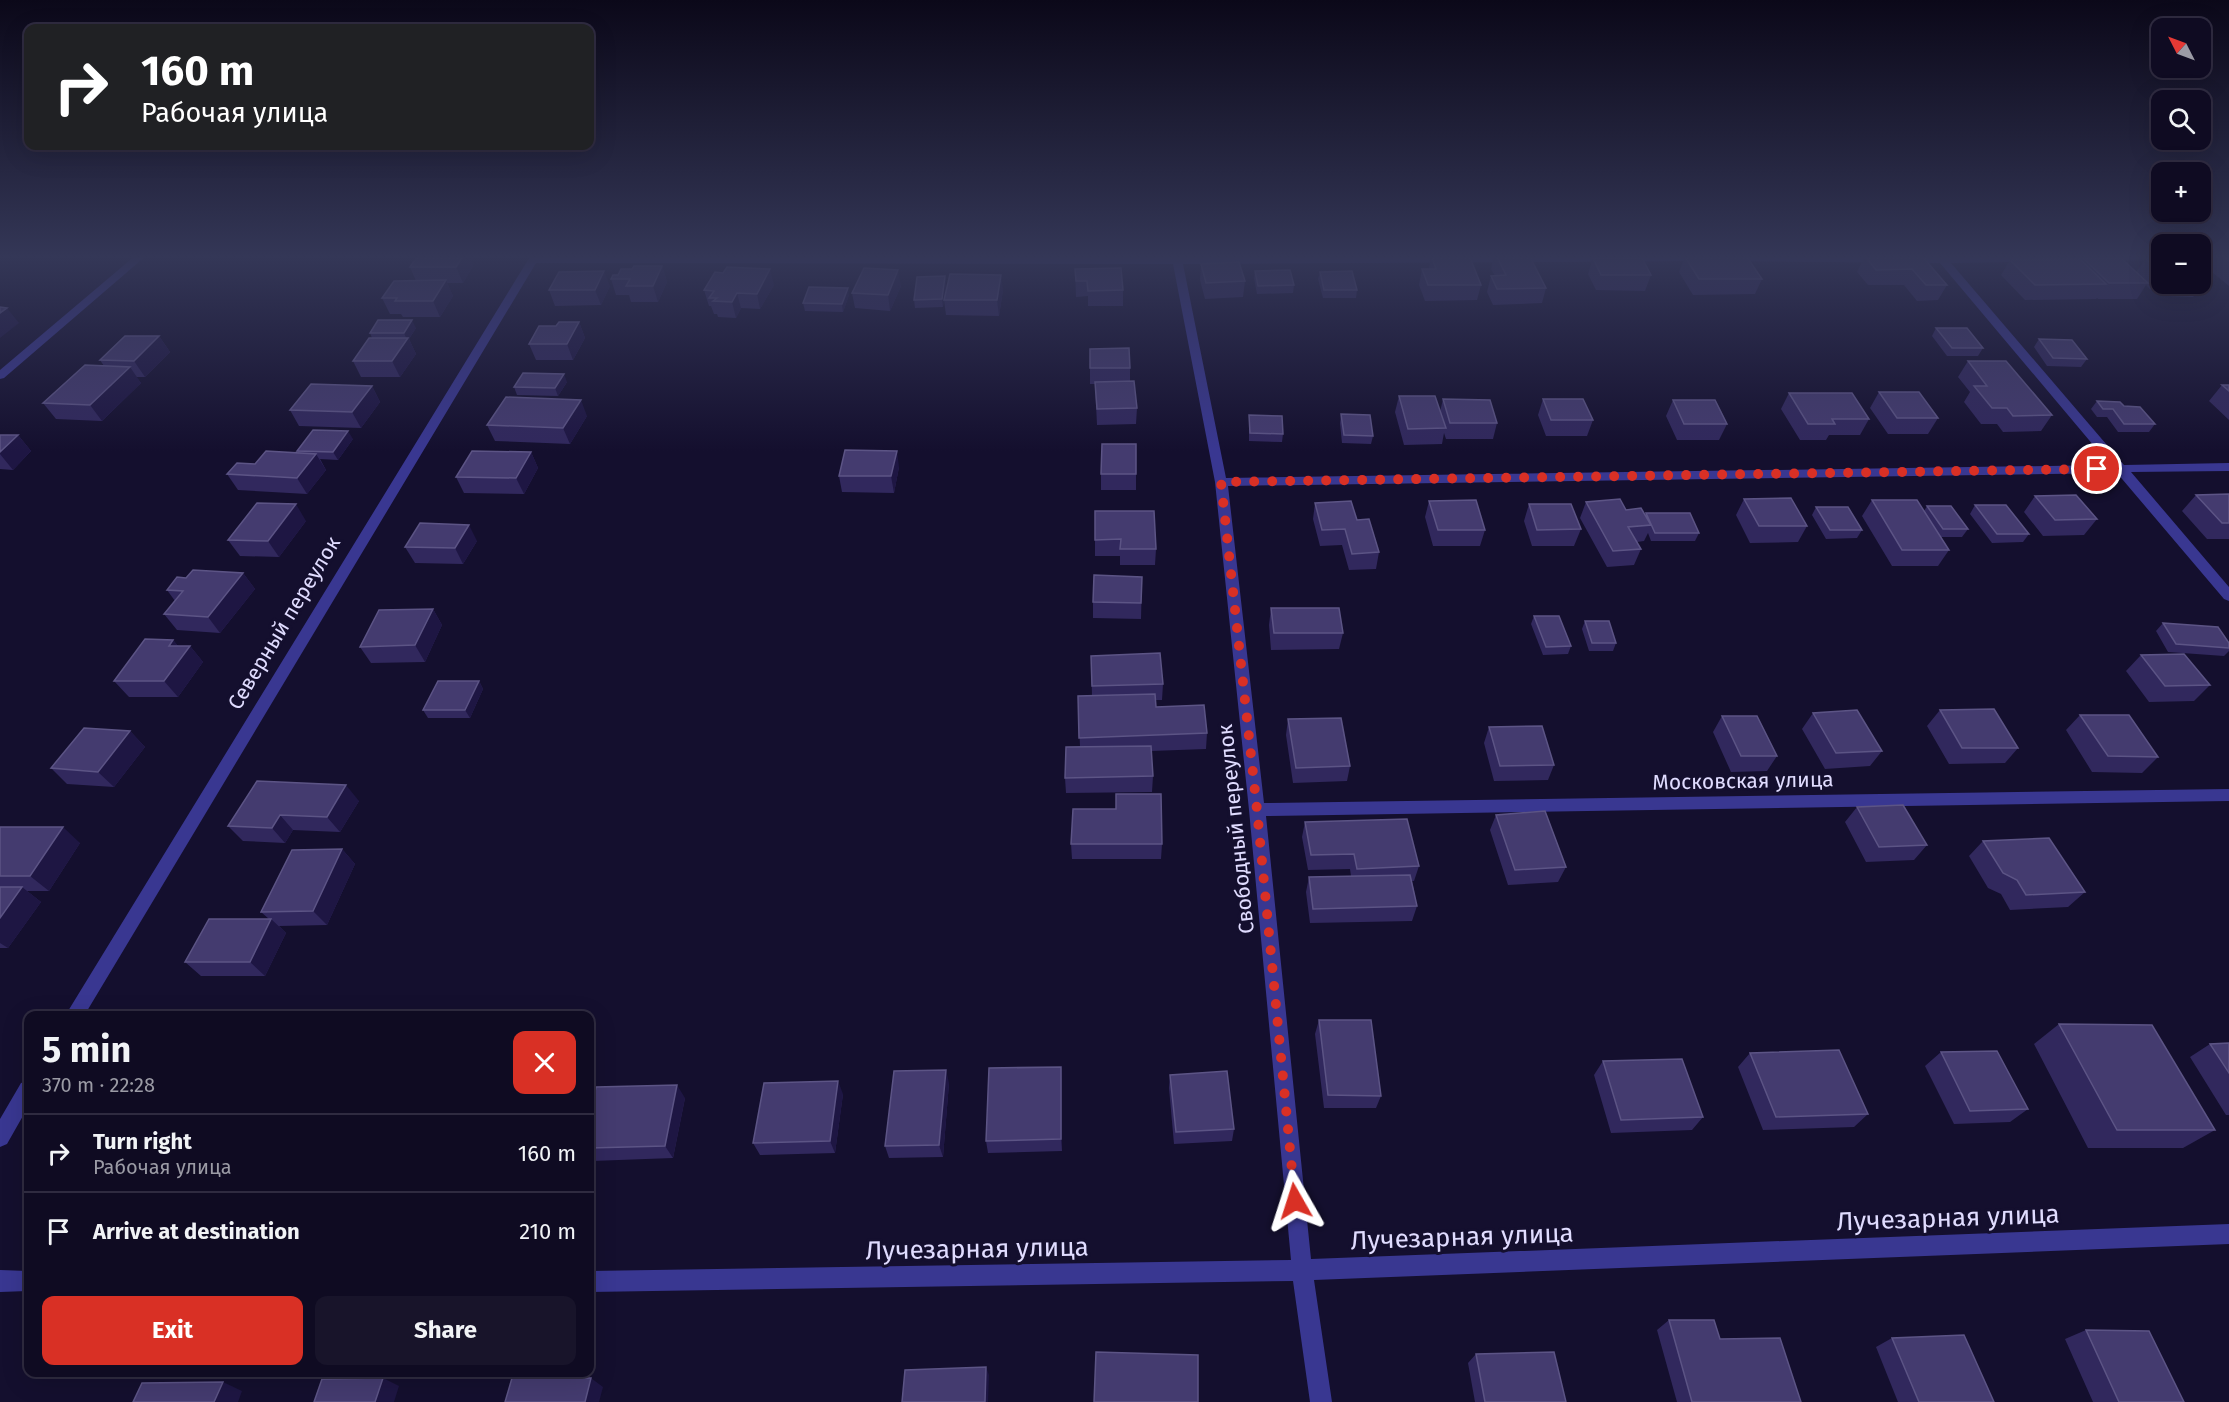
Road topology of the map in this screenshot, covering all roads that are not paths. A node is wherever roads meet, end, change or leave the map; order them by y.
1 (65, 320) edge
2 (497, 320) edge
3 (1189, 320) edge
4 (1995, 320) edge
5 (0, 376) edge
6 (2229, 467) edge
7 (2121, 468) junction
8 (1221, 482) junction
9 (2229, 596) edge
10 (2229, 795) edge
11 (1257, 810) junction
12 (77, 1011) edge
13 (24, 1097) edge
14 (0, 1137) edge
15 (2229, 1234) edge
16 (1302, 1270) junction
17 (0, 1281) edge
18 (24, 1281) edge
19 (594, 1282) edge
20 (1321, 1402) edge

1 - 5 street
2 - 12 street, Северный переулок
3 - 8 street, Свободный переулок
4 - 7 street
6 - 7 street
7 - 8 street
7 - 9 street
8 - 11 street, Свободный переулок
10 - 11 street, Московская улица
11 - 16 street, Свободный переулок
13 - 14 street
15 - 16 street, Лучезарная улица
16 - 19 street, Лучезарная улица
16 - 20 street, Свободный переулок
17 - 18 street

